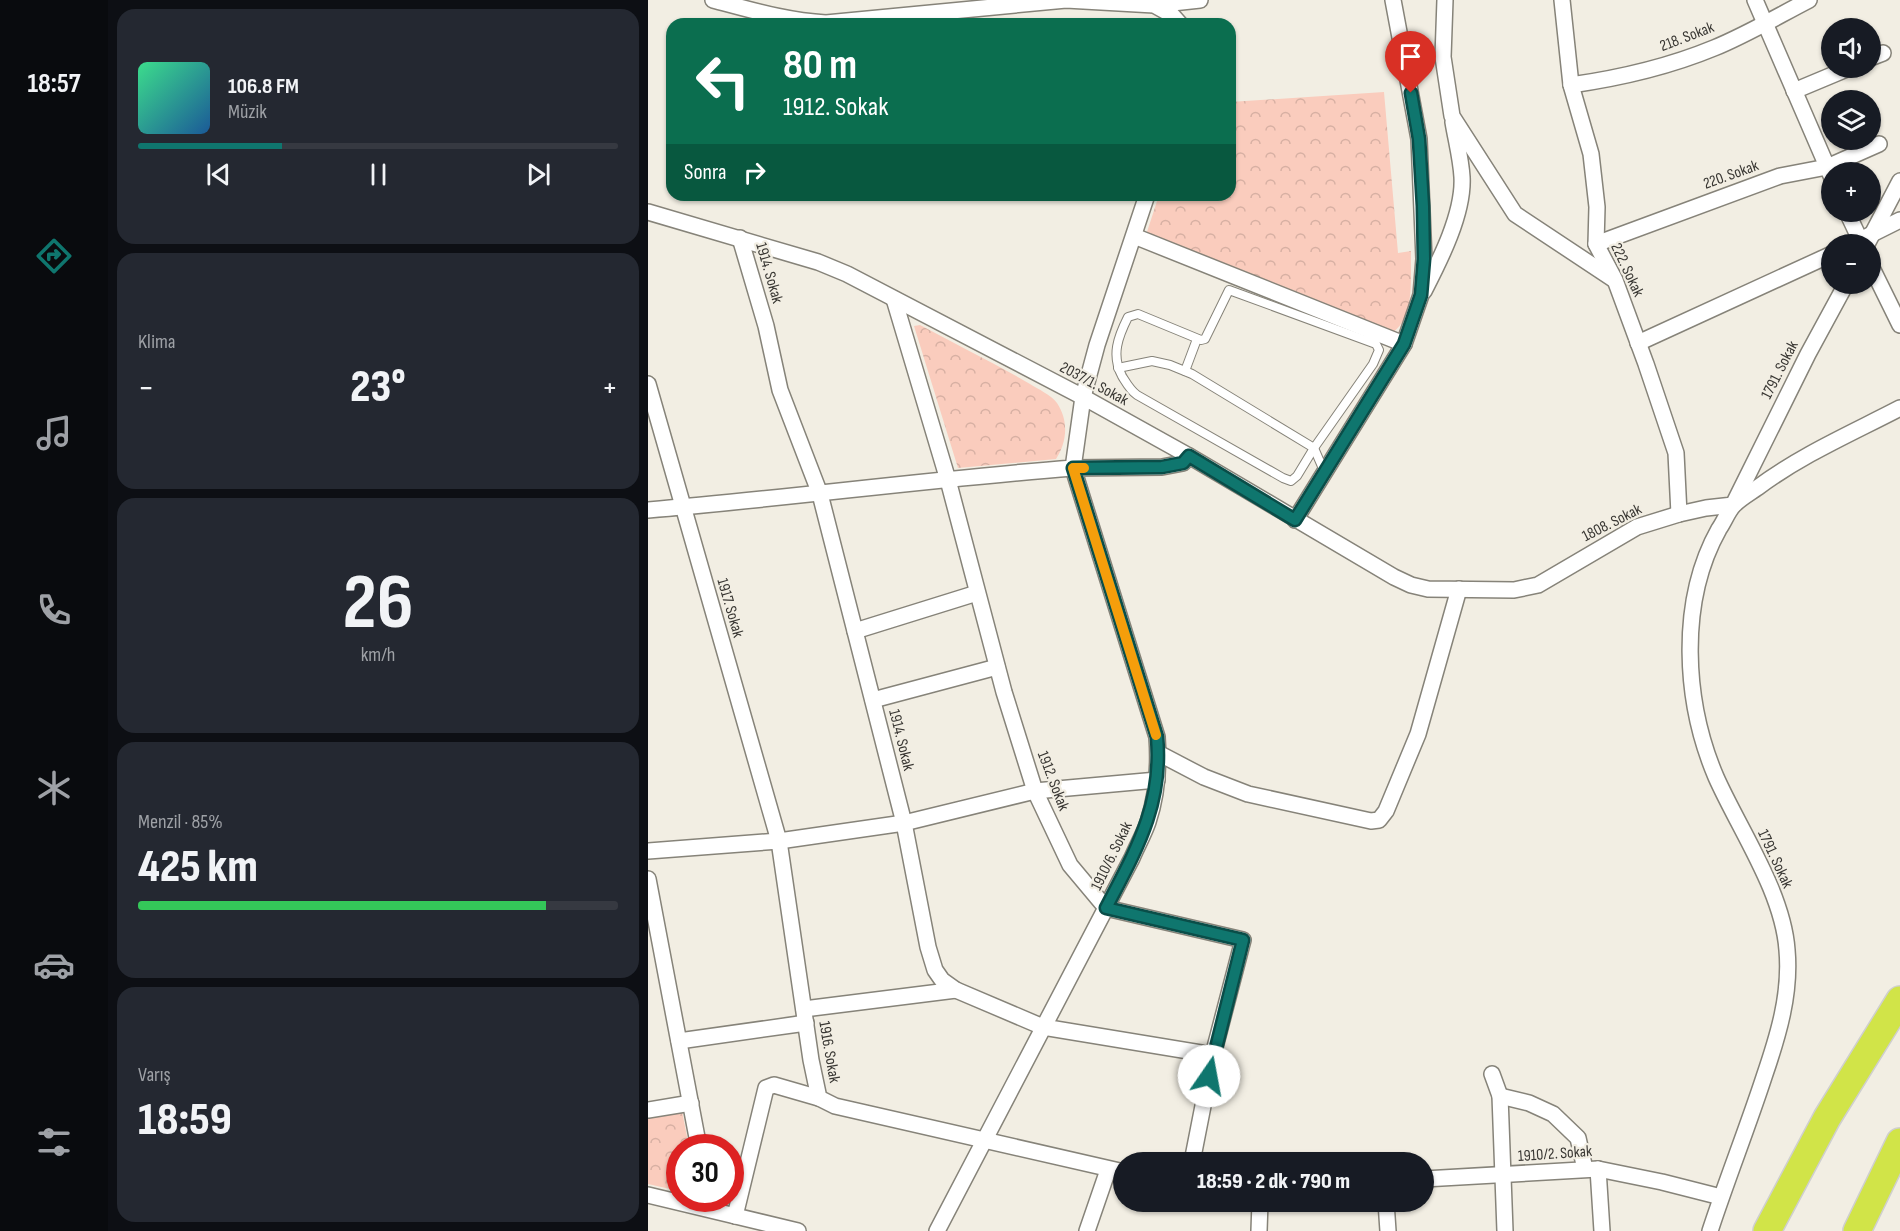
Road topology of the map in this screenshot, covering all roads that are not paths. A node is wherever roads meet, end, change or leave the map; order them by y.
1 (713, 0) edge
2 (1200, 0) edge
3 (1394, 0) edge
4 (1445, 0) edge
5 (1562, 0) edge
6 (1755, 0) edge
7 (1809, 0) edge
8 (1154, 5) junction
9 (782, 18) edge
10 (878, 18) edge
11 (1175, 18) edge
12 (1765, 23) junction
13 (1825, 78) edge
14 (1571, 85) junction
15 (1794, 91) junction
16 (1452, 116) junction
17 (1868, 150) edge
18 (1825, 162) edge
19 (1847, 162) edge
20 (1821, 173) edge
21 (1900, 181) edge
22 (1145, 201) edge
23 (648, 212) edge
24 (1900, 220) edge
25 (1867, 234) edge
26 (1876, 234) edge
27 (1134, 236) junction
28 (740, 238) junction
29 (1596, 243) junction
30 (1821, 259) edge
31 (1615, 280) junction
32 (1881, 286) edge
33 (1841, 294) edge
34 (1421, 295) junction
35 (894, 299) junction
36 (1900, 325) edge
37 (1197, 339) junction
38 (1638, 343) junction
39 (1404, 344) junction
40 (1118, 368) junction
41 (1185, 371) junction
42 (648, 384) edge
43 (1083, 398) junction
44 (1900, 408) edge
45 (654, 425) edge
46 (1314, 448) junction
47 (1189, 456) junction
48 (1073, 468) junction
49 (1324, 471) junction
50 (948, 480) junction
51 (820, 494) junction
52 (1733, 506) junction
53 (682, 507) junction
54 (648, 510) edge
55 (1679, 514) junction
56 (1295, 520) junction
57 (1459, 590) junction
58 (1515, 590) joint
59 (977, 592) junction
60 (855, 631) junction
61 (997, 667) junction
62 (873, 700) junction
63 (1158, 753) junction
64 (1157, 780) junction
65 (1035, 791) junction
66 (904, 823) junction
67 (779, 841) junction
68 (648, 851) edge
69 (648, 879) edge
70 (1106, 908) junction
71 (956, 990) junction
72 (1900, 1000) edge
73 (805, 1016) junction
74 (1043, 1027) junction
75 (679, 1041) junction
76 (1213, 1055) junction
77 (1492, 1074) dead end
78 (1500, 1096) junction
79 (819, 1098) junction
80 (691, 1103) junction
81 (648, 1110) edge
82 (697, 1134) edge
83 (986, 1139) junction
84 (1900, 1142) edge
85 (1194, 1152) edge
86 (1592, 1169) junction
87 (1108, 1170) junction
88 (1113, 1171) edge
89 (1503, 1176) junction
90 (1434, 1179) edge
91 (648, 1195) edge
92 (1721, 1197) junction
93 (666, 1198) edge
94 (726, 1212) edge
95 (1260, 1212) edge
96 (1387, 1212) edge
97 (735, 1216) junction
98 (798, 1231) edge
99 (937, 1231) edge
100 (1087, 1231) edge
101 (1259, 1231) edge
102 (1388, 1231) edge
103 (1505, 1231) edge
104 (1602, 1231) edge
105 (1710, 1231) edge
106 (1767, 1231) edge
107 (1857, 1231) edge

1 - 9 street
2 - 8 street
3 - 34 street
4 - 16 street
5 - 14 street, 222. Sokak
6 - 12 street
7 - 12 street, 218. Sokak
8 - 10 street
8 - 11 street
12 - 14 street, 218. Sokak
12 - 15 street
13 - 15 street
14 - 29 street, 222. Sokak
15 - 18 street
16 - 31 street
16 - 34 street
17 - 19 street, 220. Sokak
20 - 29 street, 220. Sokak
21 - 25 street
22 - 27 street
23 - 28 street, 2037/1. Sokak
24 - 26 street
27 - 39 street
27 - 43 street
28 - 35 street, 2037/1. Sokak
28 - 51 street, 1914. Sokak
29 - 31 street, 222. Sokak
30 - 38 street
31 - 38 street, 222. Sokak
32 - 36 street
33 - 52 street, 1791. Sokak
34 - 39 street
35 - 43 street, 2037/1. Sokak
35 - 50 street, 1912. Sokak
37 - 40 lane
37 - 41 lane
37 - 46 lane
38 - 55 street, 222. Sokak
39 - 49 street
40 - 41 lane
40 - 46 lane
41 - 46 lane
42 - 45 street, 1917. Sokak
43 - 47 street, 2037/1. Sokak
43 - 48 street
44 - 52 street, 1791. Sokak
45 - 53 street, 1917. Sokak
46 - 49 lane
47 - 48 street
47 - 56 street, 2037/1. Sokak
48 - 50 street
48 - 63 street, 1910/6. Sokak
49 - 56 street
50 - 51 street
50 - 59 street, 1912. Sokak
51 - 53 street
51 - 60 street, 1914. Sokak
52 - 55 street, 1808. Sokak
52 - 92 street, 1791. Sokak
53 - 54 street
53 - 67 street, 1917. Sokak
55 - 58 street, 1808. Sokak
56 - 57 street, 2037/1. Sokak
57 - 58 street, 2037/1. Sokak
57 - 63 street
59 - 60 street
59 - 61 street, 1912. Sokak
60 - 62 street, 1914. Sokak
61 - 62 street
61 - 65 street, 1912. Sokak
62 - 66 street, 1914. Sokak
63 - 64 street, 1910/6. Sokak
64 - 65 street
64 - 70 street, 1910/6. Sokak
65 - 66 street
65 - 70 street, 1912. Sokak
66 - 67 street
66 - 71 street, 1914. Sokak
67 - 68 street
67 - 73 street, 1916. Sokak
69 - 75 street
70 - 74 street, 1910/6. Sokak
70 - 76 street
71 - 73 street
71 - 74 street, 1914. Sokak
72 - 106 highway
73 - 75 street
73 - 79 street, 1916. Sokak
74 - 76 street, 1914. Sokak
74 - 83 street, 1910/6. Sokak
75 - 80 street
76 - 85 street
77 - 78 street
78 - 86 street
78 - 89 street
79 - 83 street, 1916. Sokak
79 - 97 street
80 - 81 street
80 - 82 street
83 - 87 street
83 - 99 street, 1910/6. Sokak
84 - 107 highway
86 - 89 street, 1910/2. Sokak
86 - 92 street, 1910/2. Sokak
86 - 104 street
87 - 88 street
87 - 100 street
89 - 90 street, 1910/2. Sokak
89 - 103 street
91 - 93 street
92 - 105 street, 1791. Sokak
94 - 97 street
95 - 101 street
96 - 102 street
97 - 98 street

